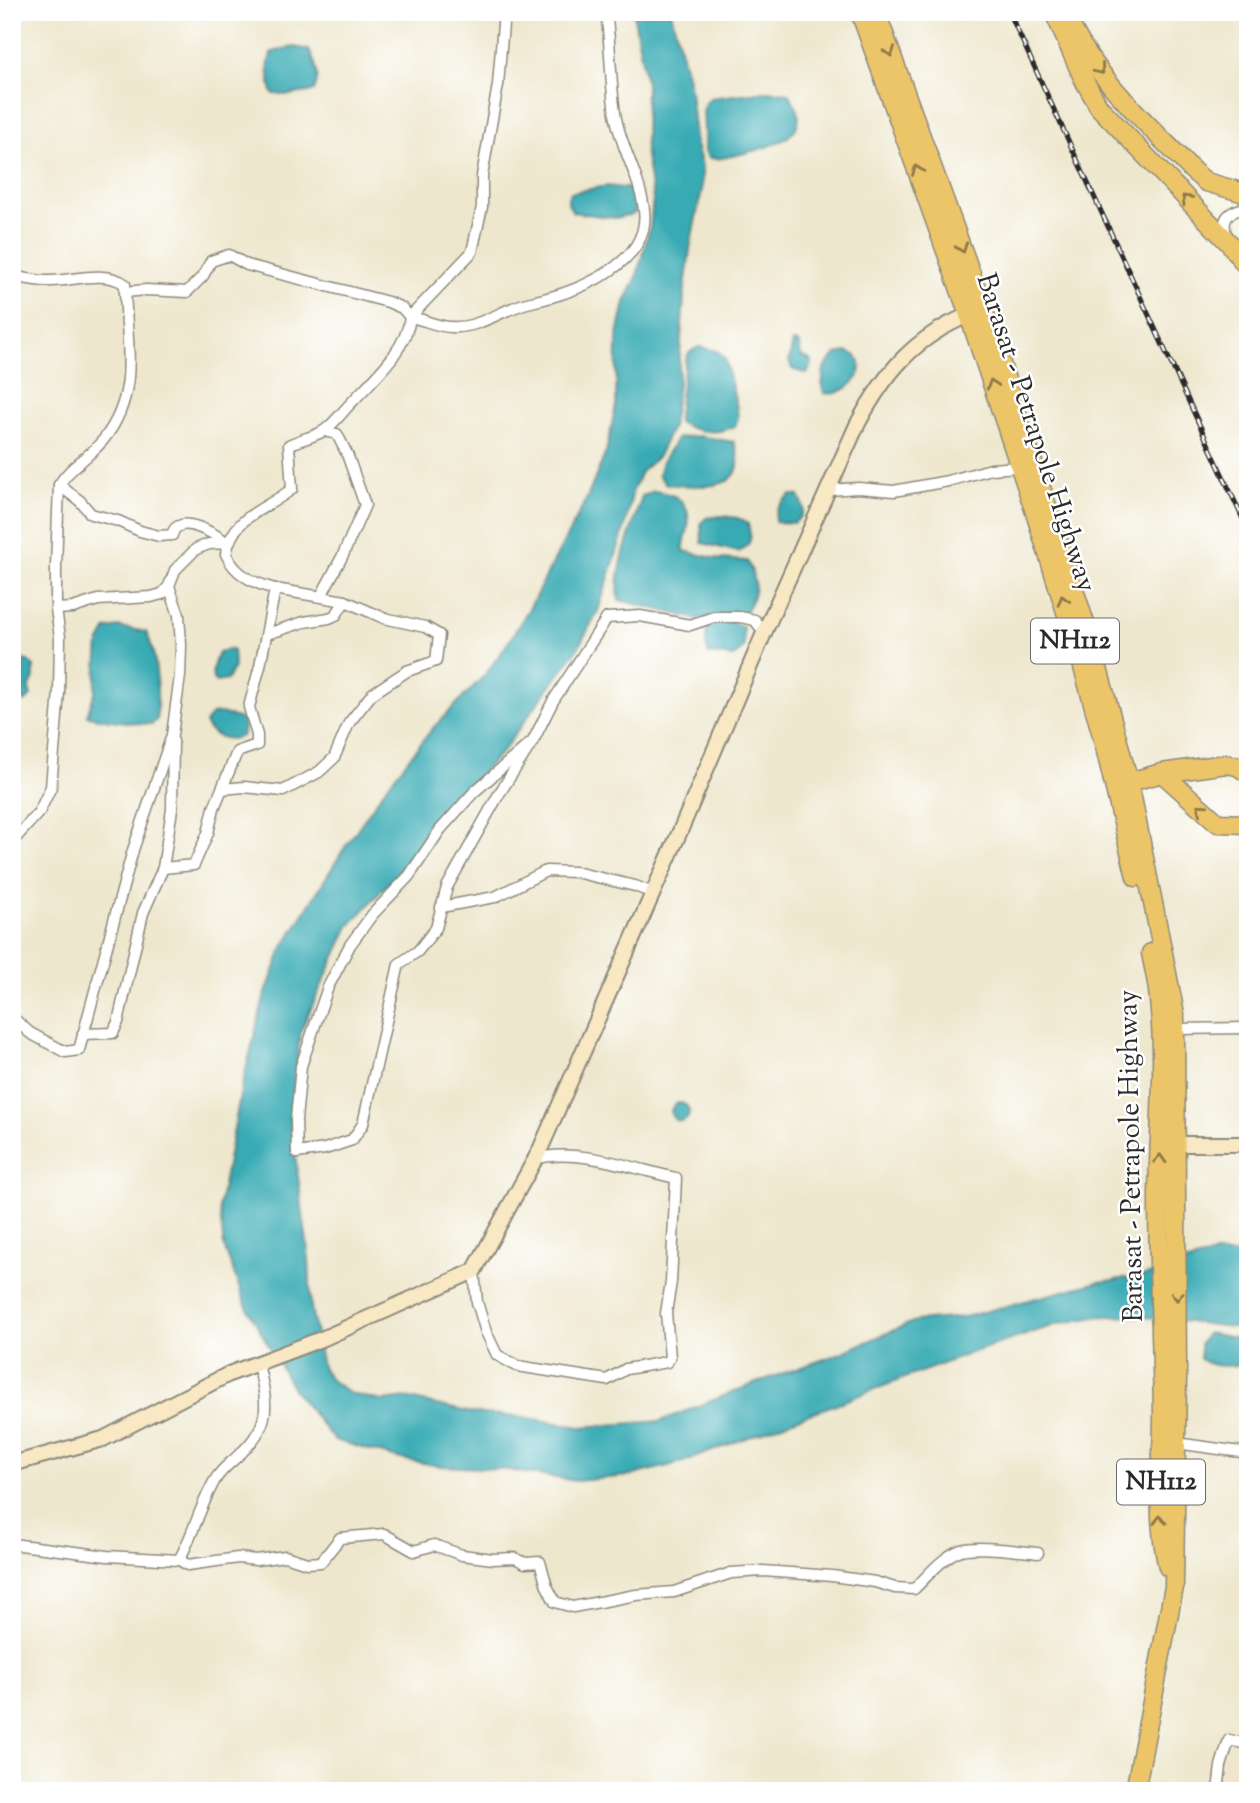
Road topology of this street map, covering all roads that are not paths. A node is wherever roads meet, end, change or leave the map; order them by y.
1 (504, 12) edge
2 (606, 12) edge
3 (860, 12) edge
4 (876, 12) edge
5 (1054, 12) edge
6 (1064, 12) edge
7 (1248, 194) edge
8 (1248, 208) edge
9 (1230, 244) junction
10 (1248, 268) edge
11 (12, 276) edge
12 (125, 292) junction
13 (969, 315) junction
14 (410, 317) junction
15 (324, 431) junction
16 (1019, 467) junction
17 (59, 485) junction
18 (829, 490) junction
19 (228, 543) junction
20 (169, 586) junction
21 (275, 589) junction
22 (321, 596) junction
23 (345, 600) junction
24 (56, 609) junction
25 (764, 633) junction
26 (267, 634) junction
27 (172, 735) junction
28 (533, 741) junction
29 (1248, 773) edge
30 (1162, 774) junction
31 (1129, 782) junction
32 (222, 789) junction
33 (1248, 824) edge
34 (12, 842) edge
35 (163, 868) junction
36 (653, 893) junction
37 (441, 907) junction
38 (12, 1017) edge
39 (1248, 1028) edge
40 (1175, 1029) junction
41 (83, 1034) junction
42 (1176, 1144) junction
43 (1248, 1144) edge
44 (535, 1159) junction
45 (1168, 1228) junction
46 (474, 1271) junction
47 (260, 1363) junction
48 (1170, 1376) junction
49 (1176, 1443) junction
50 (1248, 1453) edge
51 (12, 1464) edge
52 (12, 1544) edge
53 (1038, 1553) dead end
54 (179, 1560) junction
55 (1174, 1587) junction
56 (1248, 1744) edge
57 (1135, 1791) edge
58 (1218, 1791) edge

1 - 14 street
2 - 14 street
13 -> 3 highway, Barasat - Petrapole Highway / NH112
4 -> 31 highway, Barasat - Petrapole Highway / NH112
9 -> 5 highway
6 -> 7 highway
8 - 9 street
9 - 10 highway
11 - 12 street
12 - 14 street
12 - 17 street
16 -> 13 highway, Barasat - Petrapole Highway / NH112
13 - 18 street
14 - 15 street
15 - 19 street
15 - 22 street
16 - 18 street
45 -> 16 highway, Barasat - Petrapole Highway / NH112
17 - 19 street
17 - 24 street
18 - 25 street
19 - 20 street
19 - 21 street
20 - 24 street
20 - 27 street
21 - 22 street
21 - 26 street
22 - 23 street
23 - 26 street
23 - 32 street
24 - 34 street
25 - 28 street
25 - 36 street
26 - 32 street
27 - 35 street
27 - 41 street
28 - 37 street
28 - 37 street
29 - 30 highway
30 - 31 highway
33 -> 30 highway
31 - 40 highway, Barasat - Petrapole Highway / NH112
32 - 35 street
35 - 41 street
36 - 37 street
36 - 44 street
38 - 41 street
39 - 40 street
40 - 42 highway, Barasat - Petrapole Highway / NH112
42 - 43 street
42 - 45 highway, Barasat - Petrapole Highway / NH112
44 - 46 street
44 - 46 street
45 - 48 highway, Barasat - Petrapole Highway / NH112
46 - 47 street
47 - 51 street
47 - 54 street
48 - 49 highway, Barasat - Petrapole Highway / NH112
55 -> 48 highway, Barasat - Petrapole Highway / NH112
49 - 50 street
49 - 55 highway, Barasat - Petrapole Highway / NH112
52 - 54 street
53 - 54 street
55 - 57 highway, Barasat - Petrapole Highway / NH112
56 - 58 street

